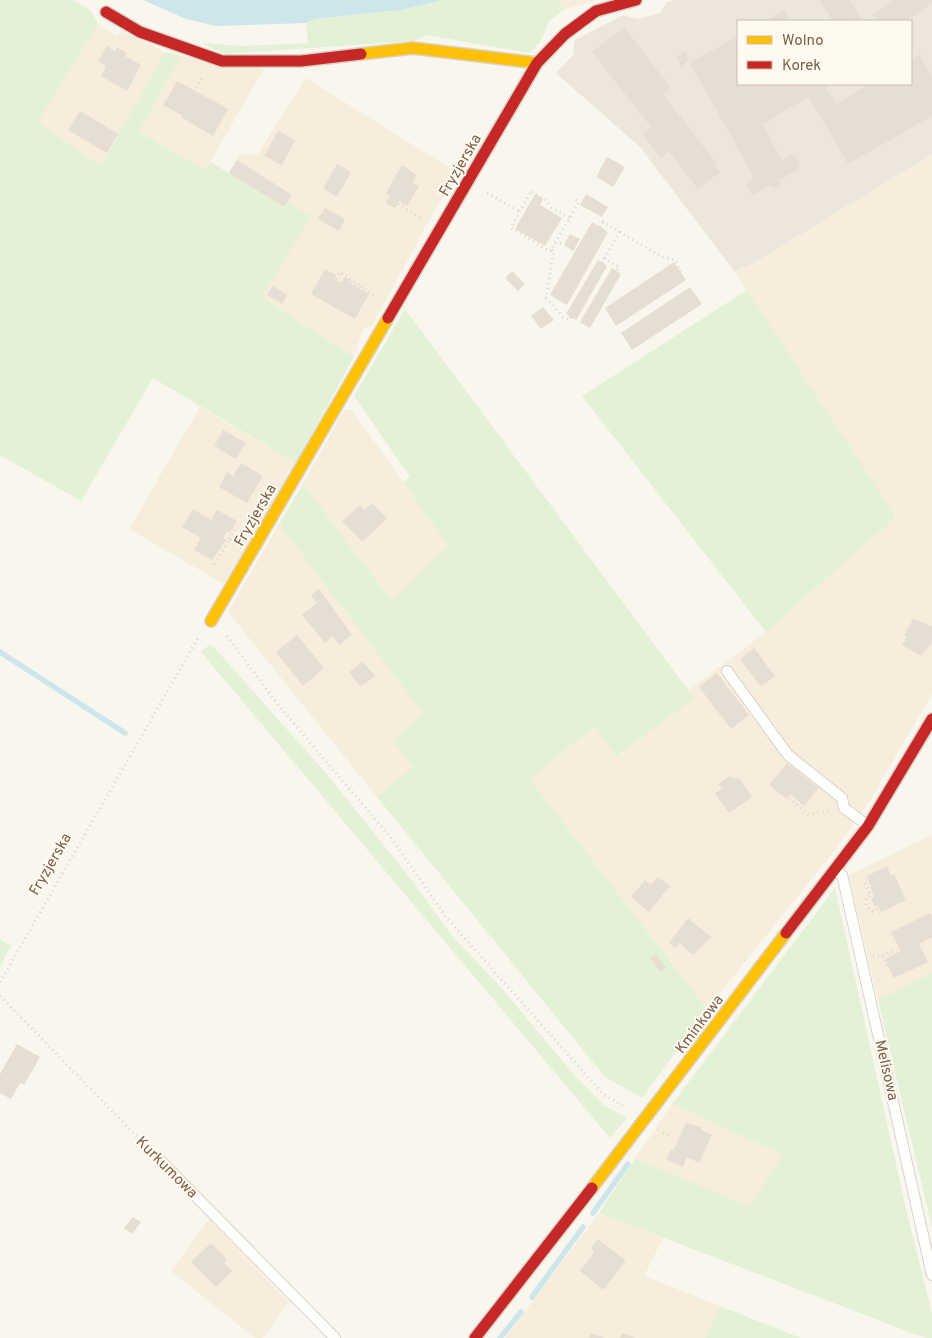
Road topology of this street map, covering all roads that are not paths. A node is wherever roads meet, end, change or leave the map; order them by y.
1 (636, 0) edge
2 (106, 12) dead end
3 (537, 63) junction
4 (211, 621) road end
5 (727, 671) dead end
6 (932, 718) edge
7 (868, 826) junction
8 (835, 869) junction
9 (162, 1162) road end
10 (932, 1275) edge
11 (335, 1338) edge
12 (476, 1338) edge

1 - 3 street, Fryzjerska
2 - 3 street
3 - 4 street, Fryzjerska
5 - 7 lane
6 - 7 street, Kminkowa
7 - 8 street, Kminkowa
8 - 10 lane, Melisowa
8 - 12 street, Kminkowa
9 - 11 lane, Kurkumowa

